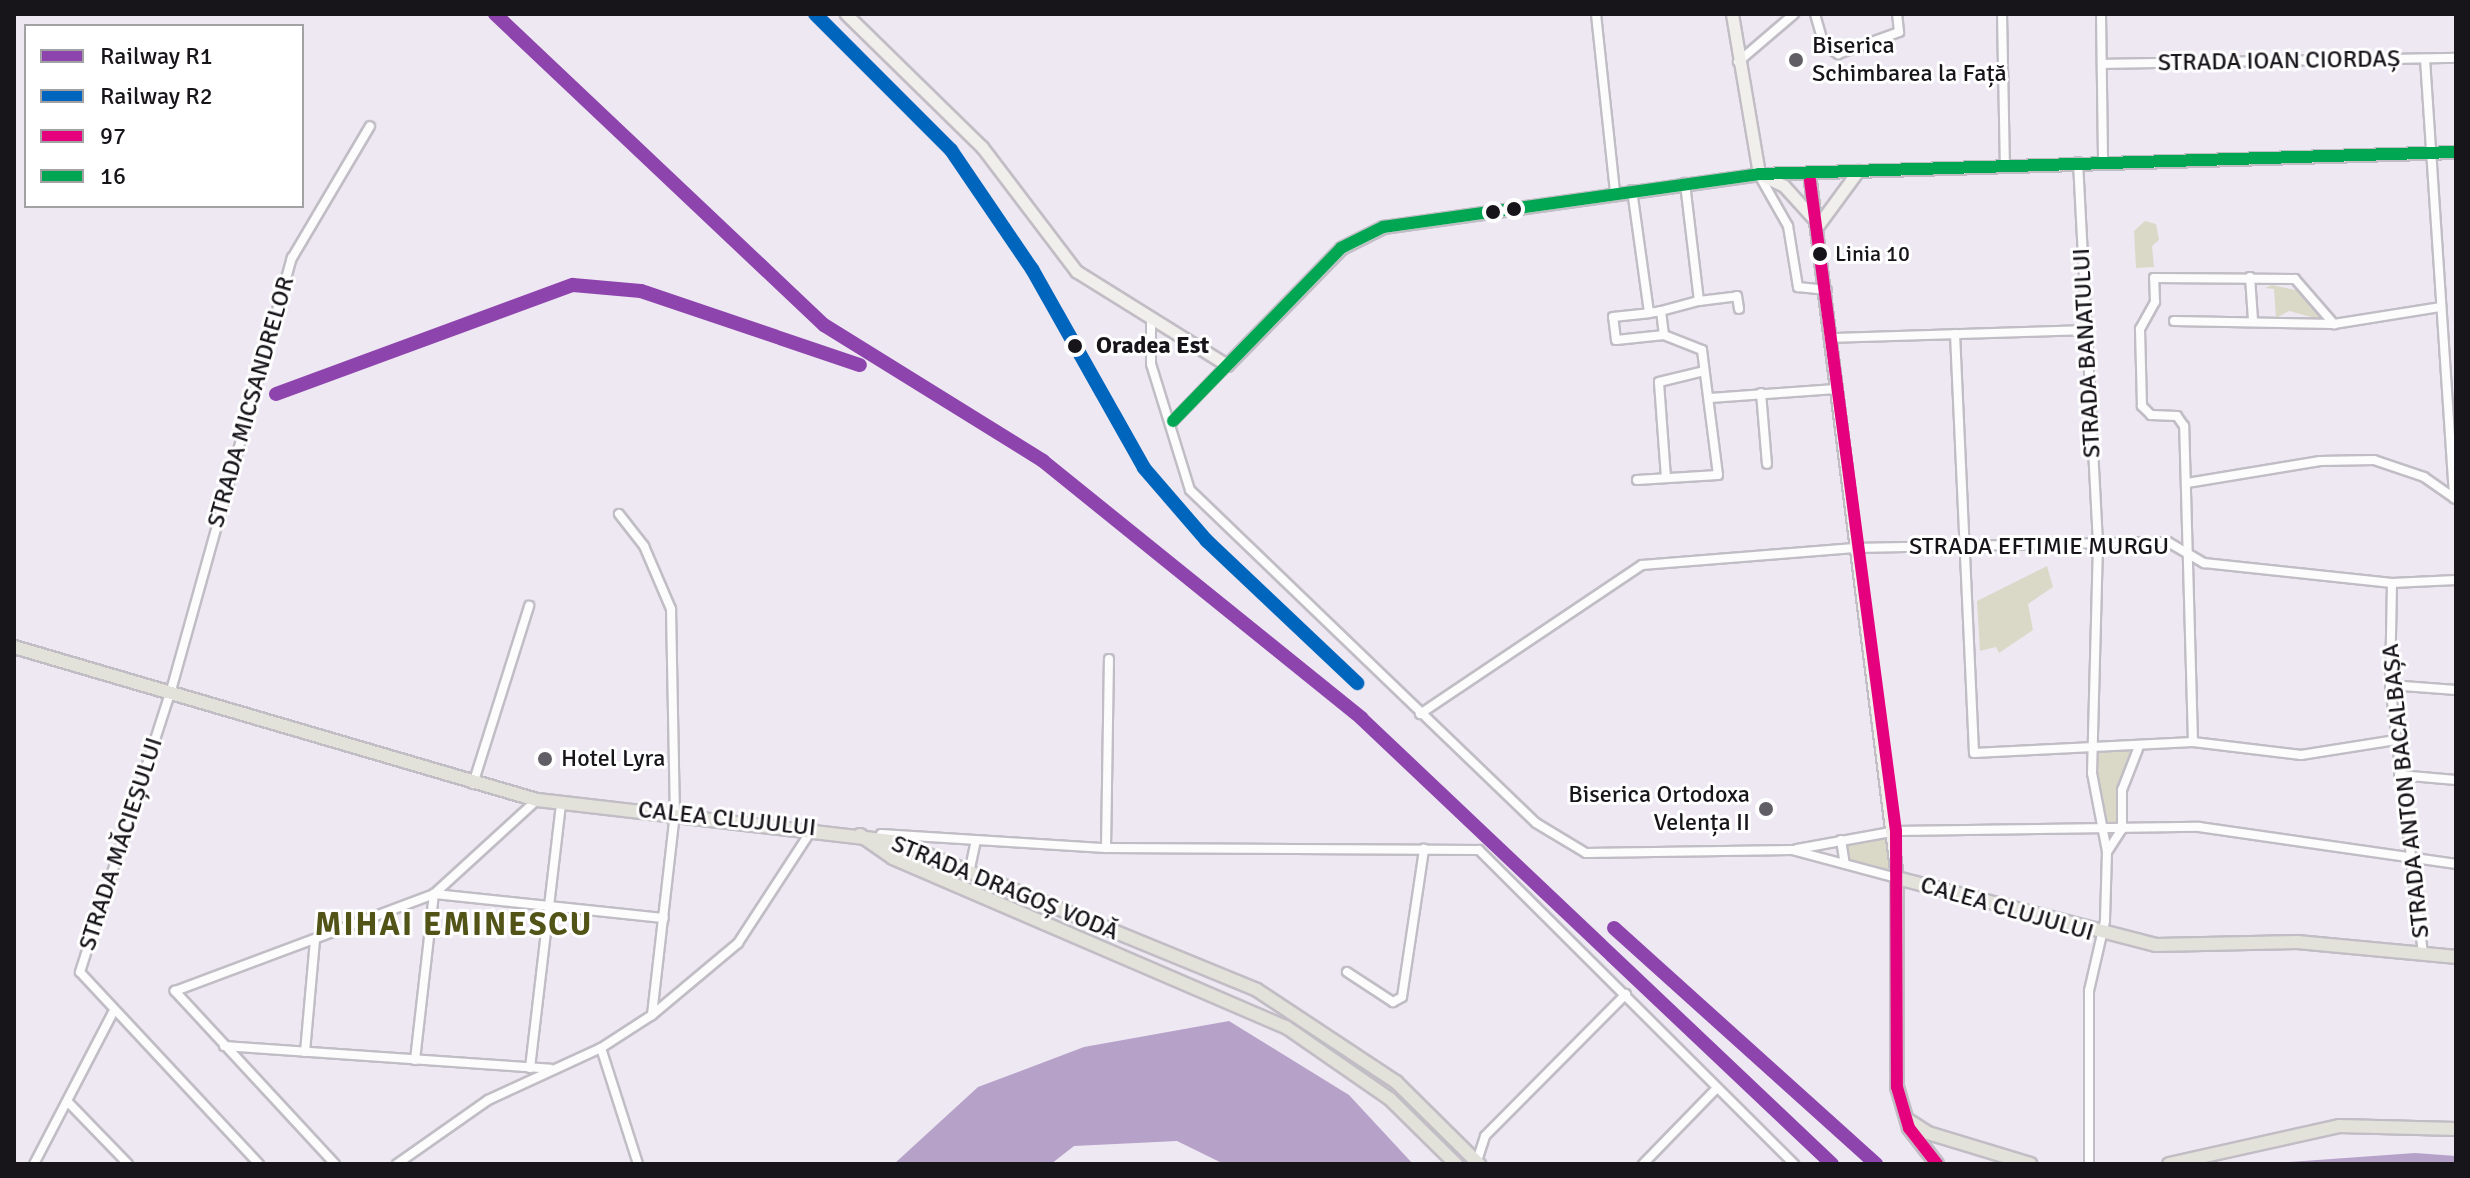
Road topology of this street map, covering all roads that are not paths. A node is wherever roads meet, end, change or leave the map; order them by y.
1 (846, 14) edge
2 (1596, 14) edge
3 (1732, 14) edge
4 (1794, 14) edge
5 (1815, 14) edge
6 (1897, 14) edge
7 (2002, 14) edge
8 (2101, 14) edge
9 (2456, 58) edge
10 (2425, 59) junction
11 (1738, 62) junction
12 (2102, 64) junction
13 (370, 126) dead end
14 (2456, 152) edge
15 (2431, 153) junction
16 (2103, 160) junction
17 (2078, 161) junction
18 (2005, 164) junction
19 (1859, 171) junction
20 (1809, 173) junction
21 (1759, 174) junction
22 (1685, 183) junction
23 (1632, 190) junction
24 (1615, 193) junction
25 (1818, 228) junction
26 (2250, 277) junction
27 (1827, 290) junction
28 (1699, 301) junction
29 (2440, 307) junction
30 (1739, 309) dead end
31 (1661, 311) junction
32 (1649, 313) junction
33 (1151, 319) junction
34 (2253, 320) junction
35 (2174, 321) dead end
36 (2334, 324) junction
37 (2085, 330) junction
38 (1955, 334) junction
39 (1664, 335) junction
40 (1831, 338) junction
41 (1227, 365) junction
42 (1704, 371) junction
43 (1836, 389) junction
44 (1761, 393) junction
45 (1710, 398) junction
46 (1173, 421) junction
47 (1767, 464) dead end
48 (1666, 478) junction
49 (1637, 480) dead end
50 (2187, 483) junction
51 (2455, 499) edge
52 (619, 514) dead end
53 (2098, 544) junction
54 (1959, 545) junction
55 (1854, 548) junction
56 (2189, 558) junction
57 (2456, 580) edge
58 (2392, 583) junction
59 (529, 606) dead end
60 (14, 647) edge
61 (1109, 659) dead end
62 (2390, 685) junction
63 (2456, 690) edge
64 (170, 694) junction
65 (1420, 714) junction
66 (2396, 740) junction
67 (2193, 742) junction
68 (2138, 749) junction
69 (2091, 751) junction
70 (2399, 775) junction
71 (2456, 780) edge
72 (473, 784) junction
73 (537, 800) junction
74 (561, 803) junction
75 (675, 813) junction
76 (813, 827) junction
77 (2100, 829) junction
78 (2122, 829) junction
79 (1896, 831) junction
80 (860, 835) junction
81 (1841, 840) junction
82 (976, 841) junction
83 (1106, 848) junction
84 (1424, 849) junction
85 (1792, 850) junction
86 (2107, 852) junction
87 (2412, 857) junction
88 (893, 858) junction
89 (1845, 864) junction
90 (2456, 864) edge
91 (969, 873) junction
92 (1897, 878) junction
93 (991, 883) junction
94 (434, 894) junction
95 (982, 895) junction
96 (548, 907) junction
97 (664, 918) junction
98 (2102, 935) junction
99 (315, 940) junction
100 (2423, 952) junction
101 (2456, 957) edge
102 (1347, 972) dead end
103 (1626, 994) junction
104 (113, 1012) junction
105 (652, 1015) junction
106 (223, 1046) junction
107 (601, 1048) junction
108 (305, 1052) junction
109 (415, 1060) junction
110 (530, 1068) junction
111 (554, 1070) junction
112 (1716, 1089) junction
113 (68, 1102) junction
114 (1906, 1118) junction
115 (2456, 1129) edge
116 (1485, 1136) junction
117 (1460, 1145) junction
118 (1478, 1163) edge
119 (34, 1164) edge
120 (128, 1164) edge
121 (259, 1164) edge
122 (335, 1164) edge
123 (397, 1164) edge
124 (638, 1164) edge
125 (1456, 1164) edge
126 (1643, 1164) edge
127 (1794, 1164) edge
128 (1937, 1164) edge
129 (2030, 1164) edge
130 (2089, 1164) edge
131 (2169, 1164) edge

1 - 33 street
2 - 24 street
3 - 11 street
4 - 11 street
5 - 6 street
7 - 18 street
8 - 12 street
9 - 10 street, STRADA IOAN CIORDAȘ
10 - 12 street, STRADA IOAN CIORDAȘ
10 - 15 street
11 - 21 street
12 - 16 street
13 - 64 street, STRADA MICSANDRELOR
14 - 15 street
15 - 16 street
15 - 29 street
16 - 17 street
17 - 18 street
17 - 37 street, STRADA BANATULUI
18 - 19 street
19 - 20 street
19 - 25 street
20 - 21 street
20 - 25 street
21 - 22 street
21 - 25 street
21 - 27 street
22 - 23 street
22 - 28 street
23 - 24 street
23 - 32 street
24 - 41 street
25 - 27 street
26 - 34 street
26 - 36 street
26 - 50 street
27 - 40 street
28 - 30 street
28 - 31 street
29 - 36 street
29 - 51 street
31 - 32 street
31 - 39 street
32 - 39 street
33 - 41 street
33 - 46 street, CALEA CLUJULUI
34 - 35 street
34 - 36 street
37 - 38 street
37 - 53 street, STRADA BANATULUI
38 - 40 street
38 - 54 street
39 - 42 street
40 - 43 street
41 - 46 street
42 - 45 street
42 - 48 street
43 - 44 street
43 - 55 street
44 - 45 street
44 - 47 street
45 - 48 street
46 - 65 street, CALEA CLUJULUI
48 - 49 street
50 - 51 street
50 - 56 street
52 - 75 street
53 - 54 street, STRADA EFTIMIE MURGU
53 - 56 street, STRADA EFTIMIE MURGU
53 - 69 street, STRADA BANATULUI
54 - 55 street, STRADA EFTIMIE MURGU
54 - 69 street
55 - 65 street, STRADA EFTIMIE MURGU
55 - 79 street
56 - 58 street, STRADA EFTIMIE MURGU
56 - 67 street
57 - 58 street, STRADA EFTIMIE MURGU
58 - 62 street, STRADA ANTON BACALBAȘA
59 - 72 street
60 - 64 main road, CALEA CLUJULUI
61 - 83 street
62 - 63 street
62 - 66 street, STRADA ANTON BACALBAȘA
64 - 72 main road, CALEA CLUJULUI
64 - 104 street, STRADA MĂCIEȘULUI
65 - 85 street, CALEA CLUJULUI
66 - 67 street
66 - 70 street, STRADA ANTON BACALBAȘA
67 - 68 street
68 - 69 street
68 - 78 street
69 - 77 street, STRADA BANATULUI
70 - 71 street
70 - 87 street, STRADA ANTON BACALBAȘA
72 - 73 main road, CALEA CLUJULUI
73 - 74 main road, CALEA CLUJULUI
73 - 94 street
74 - 75 main road, CALEA CLUJULUI
74 - 96 street
75 - 76 main road, CALEA CLUJULUI
75 - 97 street
76 - 80 main road, CALEA CLUJULUI
76 - 105 street
77 - 78 street
77 - 79 street
77 - 86 street, STRADA BANATULUI
78 - 86 street
78 - 87 street
79 - 81 street
79 - 92 street
80 - 82 street, CALEA CLUJULUI
80 - 88 main road, STRADA DRAGOȘ VODĂ
80 - 91 main road, STRADA DRAGOȘ VODĂ
81 - 85 street
81 - 89 street
82 - 83 street, CALEA CLUJULUI
82 - 91 street
83 - 84 street, CALEA CLUJULUI
84 - 102 street
84 - 103 street, CALEA CLUJULUI
85 - 89 street, CALEA CLUJULUI
86 - 98 street
87 - 90 street
87 - 100 street, STRADA ANTON BACALBAȘA
88 - 91 main road
88 - 95 main road, STRADA DRAGOȘ VODĂ
89 - 92 street, CALEA CLUJULUI
91 - 93 main road, STRADA DRAGOȘ VODĂ
92 - 98 main road, CALEA CLUJULUI
92 - 114 main road
93 - 95 main road
93 - 117 main road, STRADA DRAGOȘ VODĂ
94 - 96 street
94 - 99 street
94 - 109 street
95 - 125 main road, STRADA DRAGOȘ VODĂ
96 - 97 street
96 - 110 street
97 - 105 street
98 - 100 main road, CALEA CLUJULUI
98 - 130 street
99 - 106 street
99 - 108 street
100 - 101 main road, CALEA CLUJULUI
103 - 112 street
103 - 116 street
104 - 113 street
104 - 121 street, STRADA MĂCIEȘULUI
105 - 107 street
106 - 108 street
106 - 122 street
107 - 111 street
107 - 124 street
108 - 109 street
109 - 110 street
110 - 111 street
111 - 123 street
112 - 126 street
112 - 127 street
113 - 119 street
113 - 120 street
114 - 128 main road
114 - 129 main road
115 - 131 main road
116 - 117 street
116 - 118 street
117 - 118 main road, STRADA DRAGOȘ VODĂ

